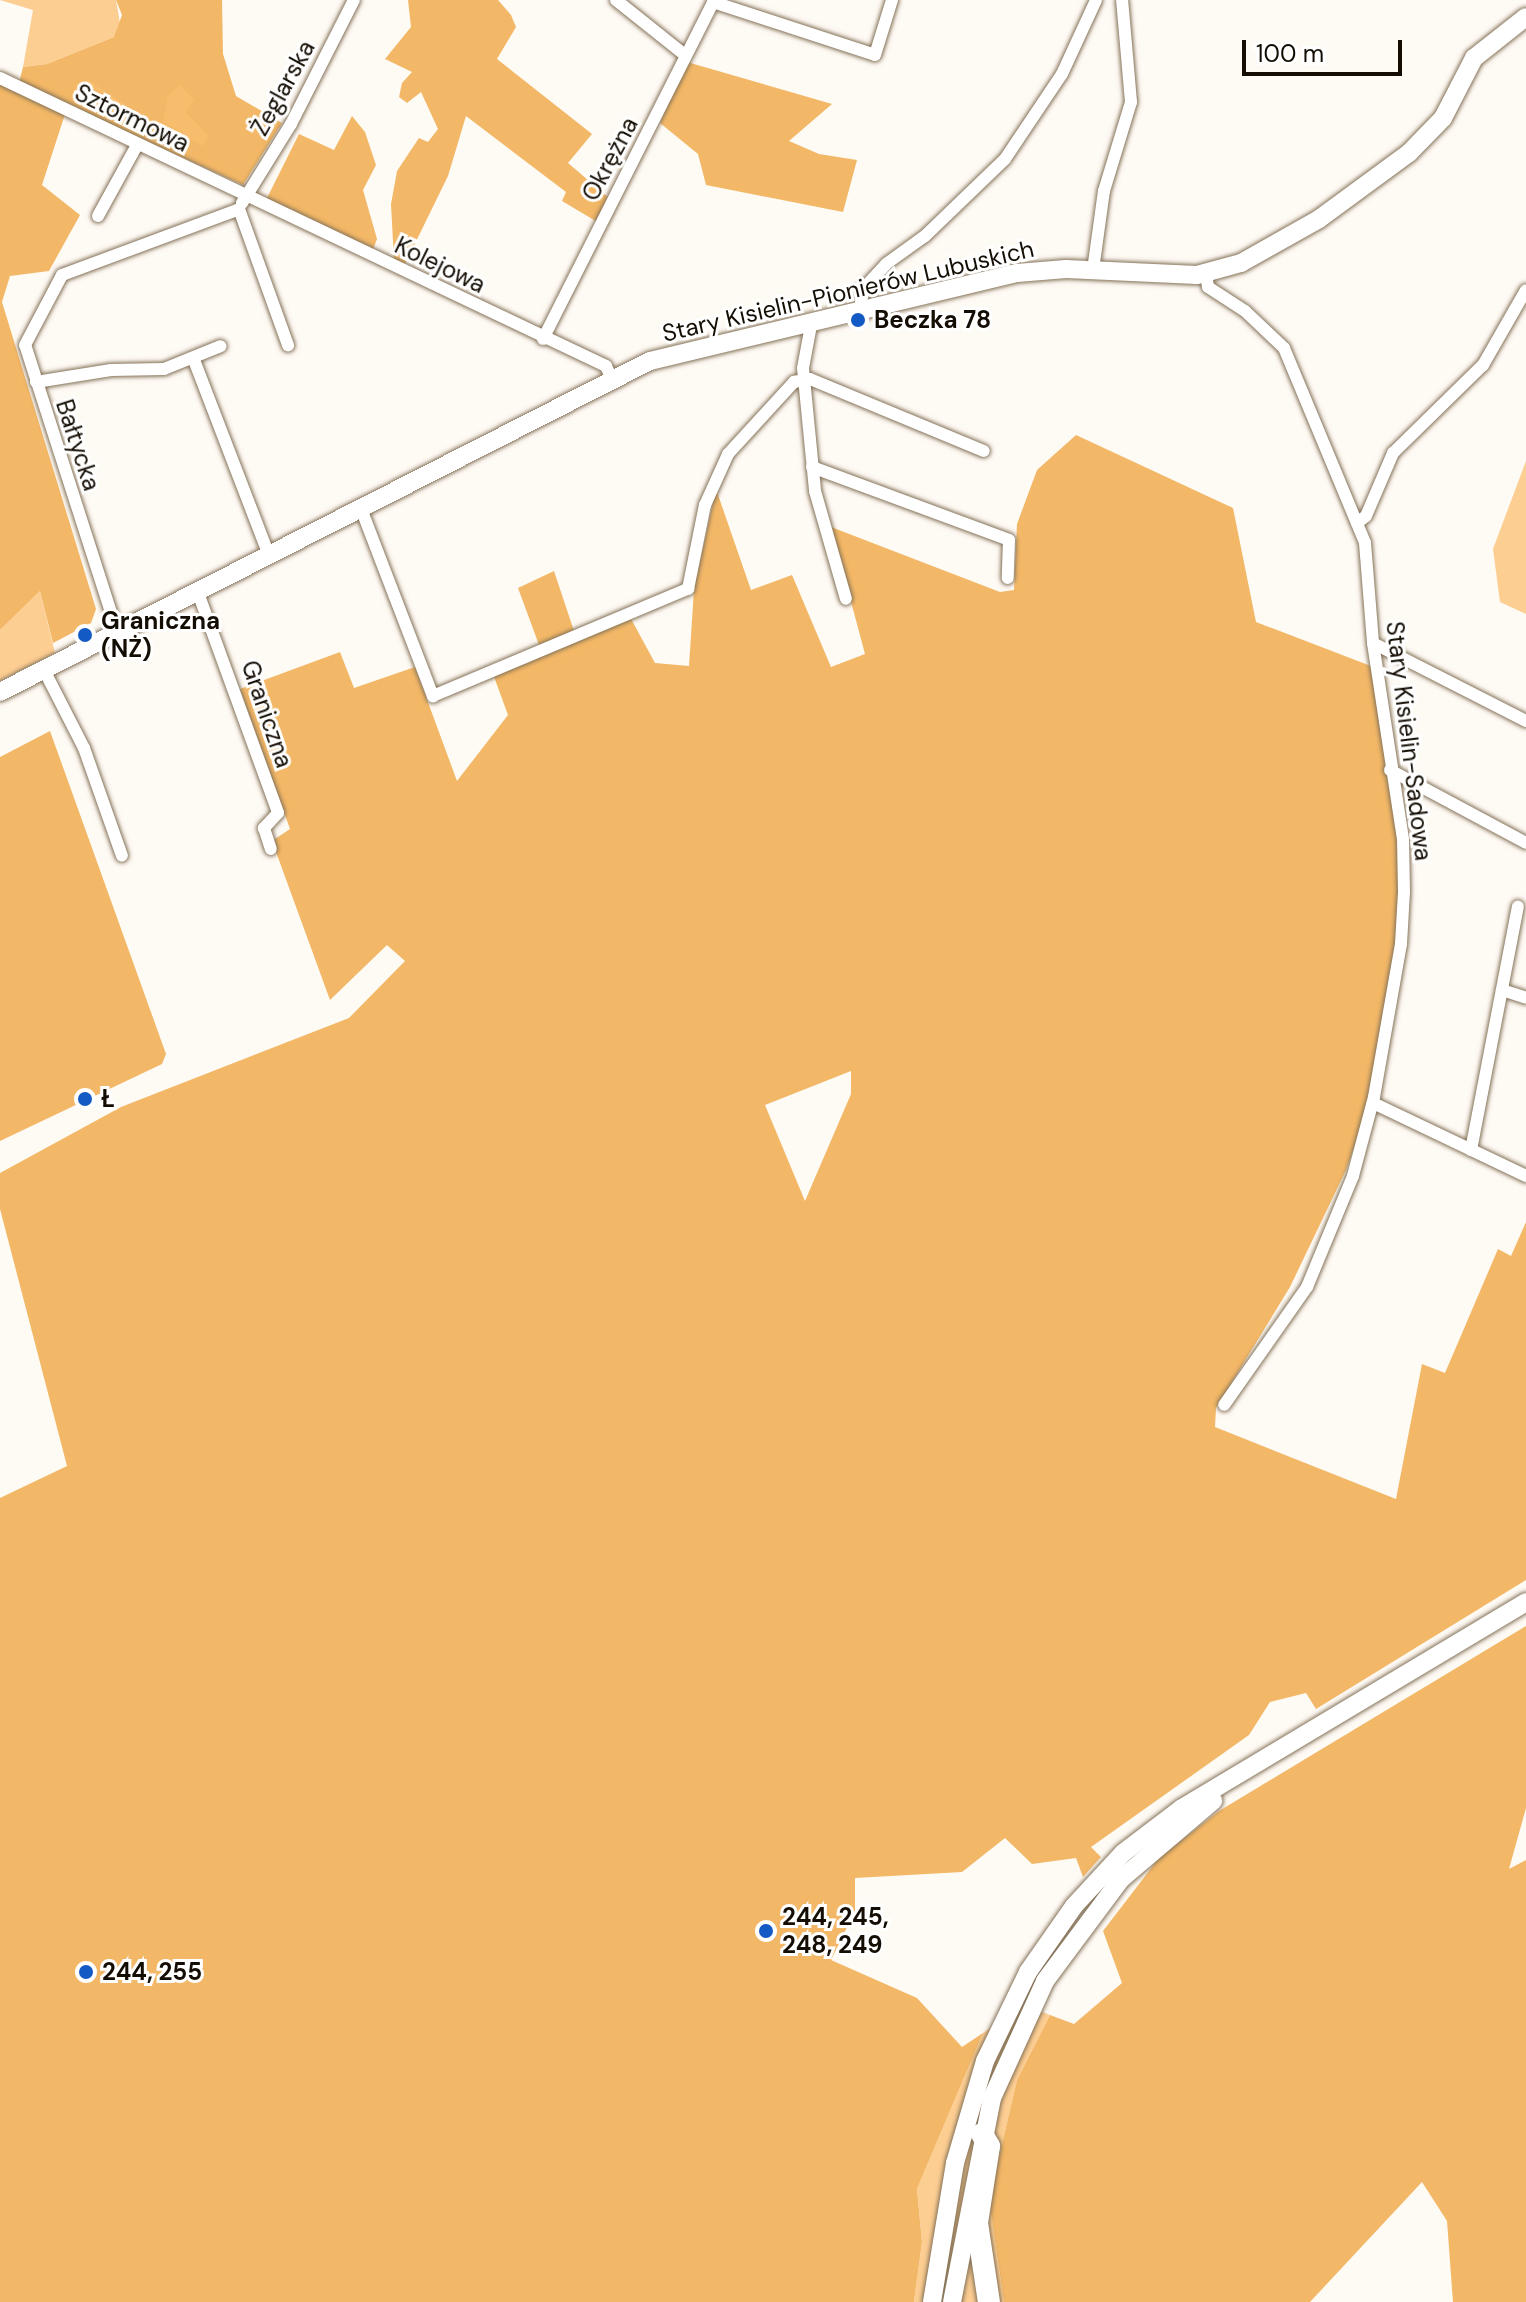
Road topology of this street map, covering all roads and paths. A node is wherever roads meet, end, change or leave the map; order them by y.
1 (354, 0) edge
2 (616, 0) edge
3 (892, 0) edge
4 (1096, 0) edge
5 (1122, 0) edge
6 (713, 1) edge
7 (1526, 19) edge
8 (685, 55) junction
9 (0, 78) edge
10 (136, 147) junction
11 (246, 196) junction
12 (239, 209) junction
13 (98, 216) dead end
14 (1093, 270) junction
15 (1206, 274) junction
16 (1526, 290) edge
17 (860, 309) junction
18 (812, 320) junction
19 (543, 339) junction
20 (288, 345) dead end
21 (221, 346) dead end
22 (194, 360) junction
23 (611, 377) junction
24 (803, 379) junction
25 (36, 382) junction
26 (984, 451) dead end
27 (812, 467) junction
28 (360, 506) junction
29 (1357, 523) junction
30 (268, 553) junction
31 (1008, 578) dead end
32 (197, 590) junction
33 (846, 599) dead end
34 (117, 631) junction
35 (1373, 643) junction
36 (44, 670) junction
37 (0, 692) edge
38 (1526, 721) edge
39 (1390, 770) junction
40 (1526, 843) edge
41 (271, 849) dead end
42 (122, 856) dead end
43 (1518, 906) dead end
44 (1502, 990) junction
45 (1526, 998) edge
46 (1373, 1103) junction
47 (1471, 1150) junction
48 (1526, 1176) edge
49 (1224, 1405) dead end
50 (1526, 1602) edge
51 (1283, 1750) junction
52 (982, 2134) junction
53 (932, 2302) edge
54 (952, 2302) edge
55 (989, 2302) edge

1 - 11 street, Żeglarska
2 - 8 street
3 - 6 street
4 - 17 street
5 - 14 street
6 - 8 street, Okrężna
7 - 15 street, Stary Kisielin-Pionierów Lubuskich
8 - 19 street, Okrężna
9 - 10 street, Sztormowa
10 - 11 street, Sztormowa
10 - 13 street
11 - 12 street, Żeglarska
11 - 19 street, Kolejowa
12 - 20 street
12 - 25 street, Bałtycka
14 - 15 street, Stary Kisielin-Pionierów Lubuskich
14 - 17 street, Stary Kisielin-Pionierów Lubuskich
15 - 29 street, Stary Kisielin-Sadowa
16 - 29 street
17 - 18 street, Stary Kisielin-Pionierów Lubuskich
18 - 23 street, Stary Kisielin-Pionierów Lubuskich
18 - 24 street
19 - 23 street, Kolejowa
21 - 22 street
22 - 25 street
22 - 30 street
23 - 28 street, Stary Kisielin-Pionierów Lubuskich
24 - 26 street
24 - 27 street
24 - 28 street
25 - 34 street, Bałtycka
27 - 31 street
27 - 33 street
28 - 30 street, Stary Kisielin-Pionierów Lubuskich
29 - 35 street, Stary Kisielin-Sadowa
30 - 32 street, Stary Kisielin-Pionierów Lubuskich
32 - 34 street, Stary Kisielin-Pionierów Lubuskich
32 - 41 street, Graniczna
34 - 36 street, Stary Kisielin-Pionierów Lubuskich
35 - 38 street
35 - 39 street, Stary Kisielin-Sadowa
36 - 37 street, Stary Kisielin-Pionierów Lubuskich
36 - 42 street
39 - 40 street
39 - 46 street, Stary Kisielin-Sadowa
43 - 44 street
44 - 45 street
44 - 47 street
46 - 47 street
46 - 49 street, Stary Kisielin-Sadowa
47 - 48 street
50 - 51 street
51 - 52 street
51 - 53 street
52 - 54 street
52 - 55 highway

